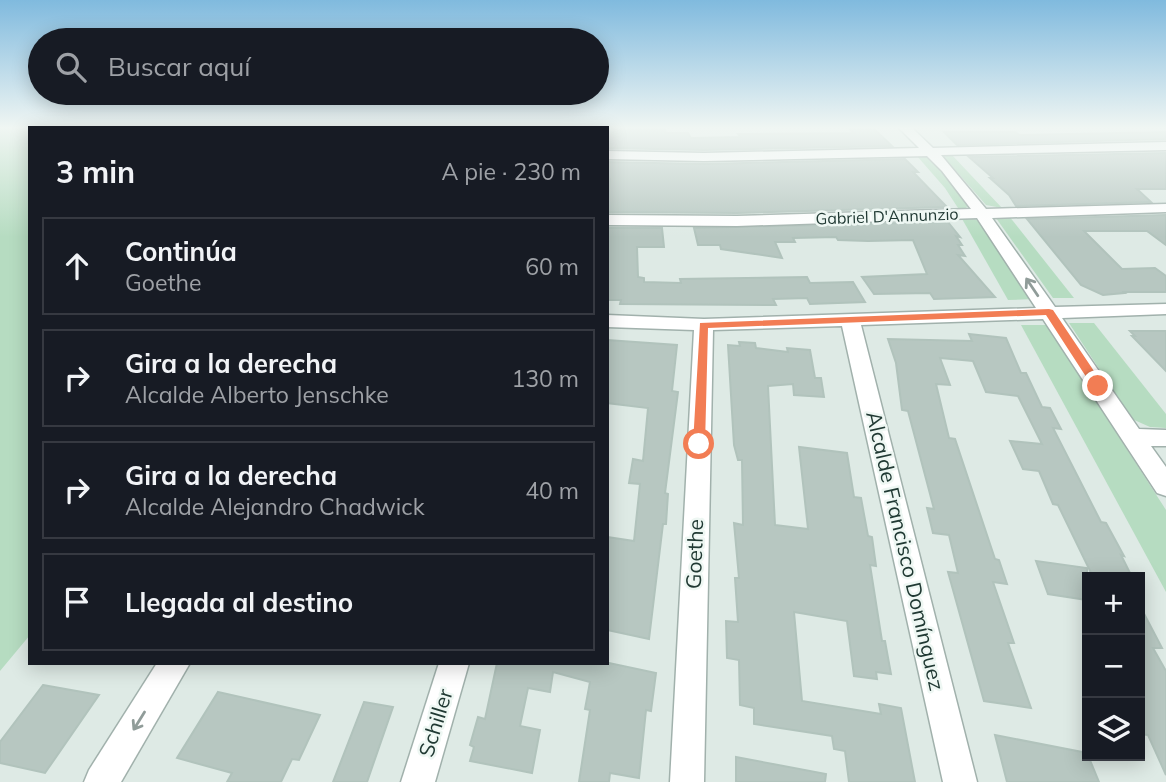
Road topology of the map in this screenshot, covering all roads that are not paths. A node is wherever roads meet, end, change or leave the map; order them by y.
1 (941, 163) edge
2 (1166, 208) edge
3 (982, 213) junction
4 (609, 219) edge
5 (1166, 309) edge
6 (1049, 312) junction
7 (850, 320) junction
8 (609, 321) edge
9 (704, 325) junction
10 (1133, 437) junction
11 (1166, 438) edge
12 (1166, 486) edge
13 (175, 665) edge
14 (453, 665) edge
15 (101, 782) edge
16 (418, 782) edge
17 (687, 782) edge
18 (960, 782) edge

1 - 3 street
2 - 3 street, Gabriel D'Annunzio
3 - 4 street, Gabriel D'Annunzio
6 -> 3 street
5 - 6 street
6 - 7 street
6 - 10 street
7 - 9 street
7 - 18 street, Alcalde Francisco Domínguez
8 - 9 street
9 - 17 street, Goethe
10 - 11 street
10 - 12 street
13 -> 15 street
14 - 16 street, Schiller

